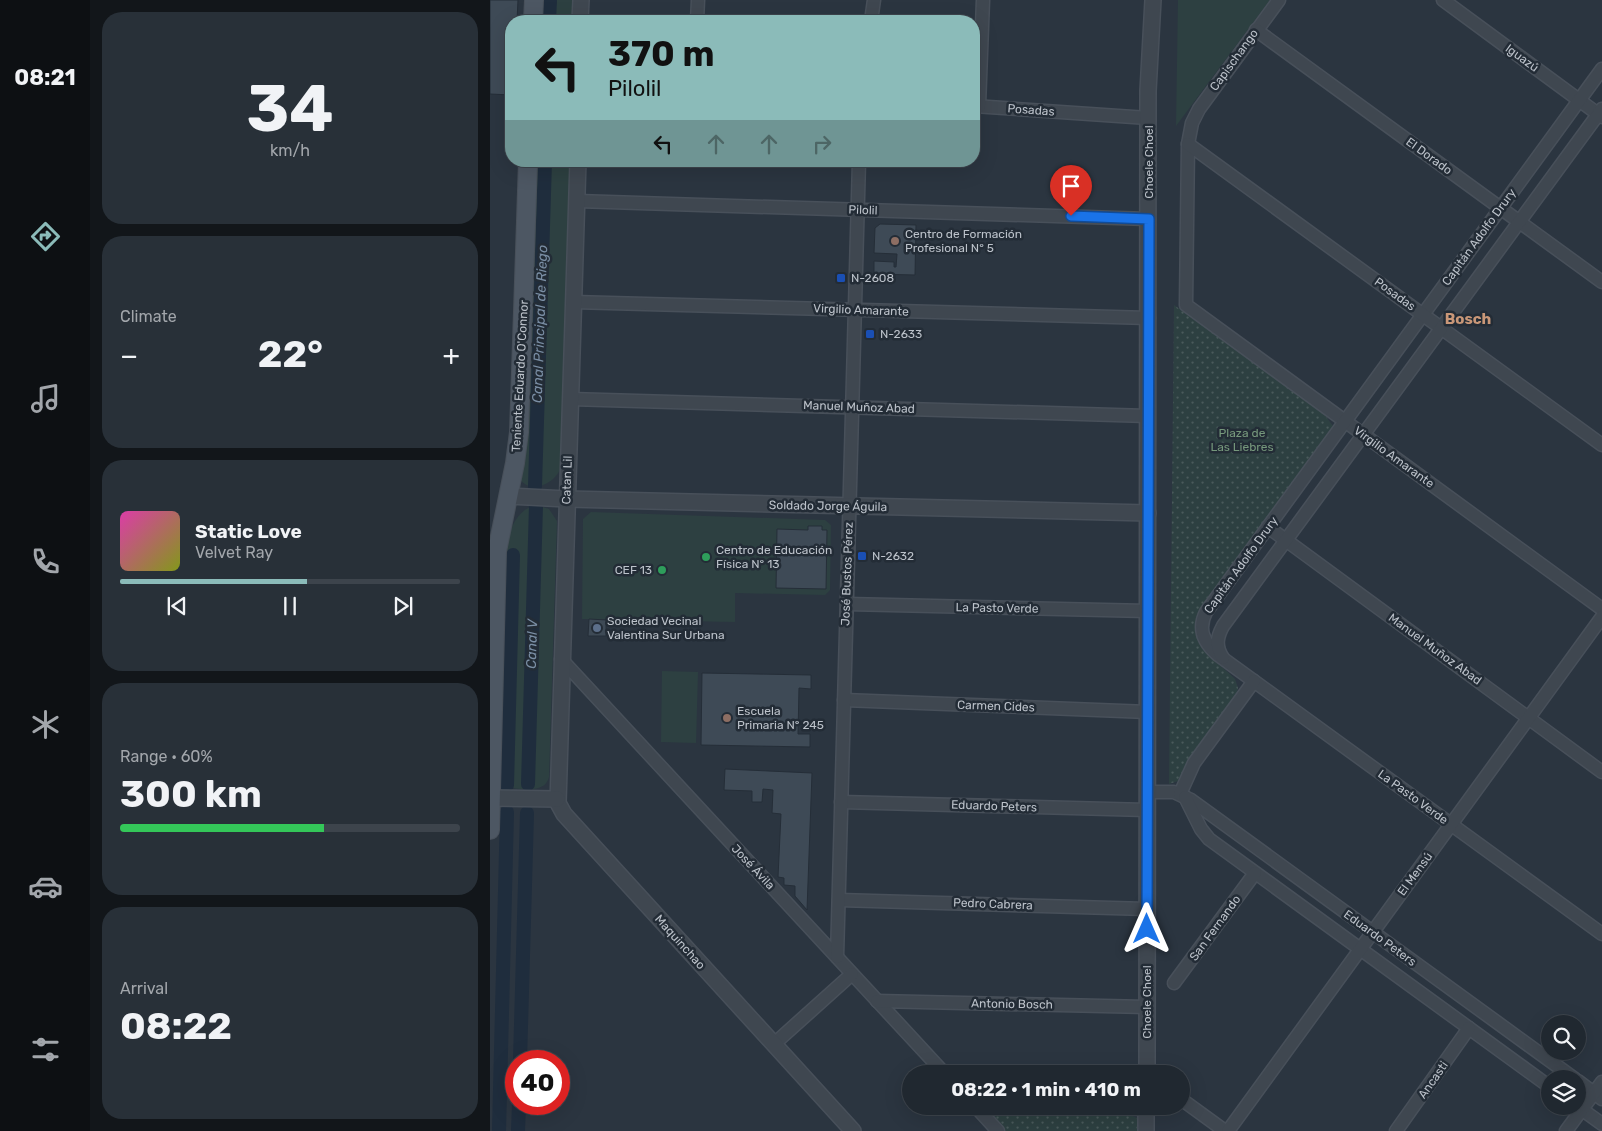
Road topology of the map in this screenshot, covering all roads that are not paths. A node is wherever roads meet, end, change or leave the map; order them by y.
1 (534, 0) edge
2 (581, 0) edge
3 (698, 0) edge
4 (874, 0) edge
5 (983, 0) edge
6 (1153, 0) edge
7 (1278, 0) edge
8 (1443, 0) edge
9 (533, 15) edge
10 (580, 15) edge
11 (697, 15) edge
12 (872, 15) edge
13 (1256, 30) junction
14 (980, 53) edge
15 (1602, 68) edge
16 (1579, 100) junction
17 (980, 106) edge
18 (1601, 113) edge
19 (1148, 118) junction
20 (1188, 144) junction
21 (528, 167) edge
22 (578, 167) edge
23 (859, 167) edge
24 (576, 201) junction
25 (1500, 208) junction
26 (857, 210) junction
27 (1149, 219) junction
28 (1519, 222) junction
29 (1602, 282) edge
30 (573, 302) junction
31 (855, 310) junction
32 (1423, 315) junction
33 (1149, 318) junction
34 (1441, 328) junction
35 (570, 399) junction
36 (852, 407) junction
37 (1148, 416) junction
38 (1345, 422) junction
39 (1363, 435) junction
40 (1602, 445) edge
41 (508, 496) junction
42 (567, 499) junction
43 (849, 506) junction
44 (1148, 514) junction
45 (1268, 527) junction
46 (495, 528) edge
47 (1286, 540) junction
48 (847, 604) junction
49 (1602, 609) edge
50 (1148, 611) junction
51 (1602, 617) edge
52 (561, 659) junction
53 (1224, 660) junction
54 (1254, 681) junction
55 (844, 700) junction
56 (1148, 712) junction
57 (1528, 718) junction
58 (1602, 772) edge
59 (1147, 792) junction
60 (1183, 796) junction
61 (491, 798) edge
62 (557, 799) junction
63 (841, 802) junction
64 (1147, 810) junction
65 (1451, 824) junction
66 (490, 830) edge
67 (1255, 873) junction
68 (839, 900) junction
69 (1147, 909) junction
70 (1373, 932) junction
71 (1602, 934) edge
72 (1360, 949) junction
73 (837, 957) junction
74 (852, 974) junction
75 (1174, 983) dead end
76 (877, 1001) junction
77 (1147, 1008) junction
78 (1469, 1028) junction
79 (774, 1044) junction
80 (936, 1065) edge
81 (1146, 1065) edge
82 (1562, 1070) edge
83 (1541, 1080) edge
84 (1586, 1085) edge
85 (1599, 1091) edge
86 (1586, 1103) edge
87 (1190, 1105) edge
88 (1586, 1112) edge
89 (983, 1115) edge
90 (1146, 1115) edge
91 (1576, 1115) edge
92 (1602, 1124) edge
93 (853, 1131) edge
94 (998, 1131) edge
95 (1146, 1131) edge
96 (1227, 1131) edge
97 (1396, 1131) edge
98 (1566, 1131) edge

1 - 9 main road
2 - 10 street
3 - 11 street
4 - 12 street
5 - 14 street
6 - 19 street, Choele Choel
7 - 13 street, Capischango
8 - 16 street, Iguazú
13 - 20 street, Capischango
13 - 25 street, El Dorado
15 - 16 street, Capitán Adolfo Drury
16 - 18 street, Iguazú
16 - 25 street, Capitán Adolfo Drury
17 - 19 street, Posadas
18 - 28 street, Capitán Adolfo Drury
19 - 27 street, Choele Choel
20 - 32 street, Posadas
20 - 38 street, Virgilio Amarante
21 - 41 main road, Teniente Eduardo O'Connor
22 - 24 street, Catan Lil
23 - 26 street, José Bustos Pérez
24 - 26 street, Pilolil
24 - 30 street, Catan Lil
25 - 28 street, El Dorado
25 - 32 street, Capitán Adolfo Drury
26 - 27 street, Pilolil
26 - 31 street, José Bustos Pérez
27 - 33 street, Choele Choel
28 - 29 street, El Dorado
28 - 34 street, Capitán Adolfo Drury
30 - 31 street, Virgilio Amarante
30 - 35 street, Catan Lil
31 - 33 street, Virgilio Amarante
31 - 36 street, José Bustos Pérez
32 - 34 street, Posadas
32 - 38 street, Capitán Adolfo Drury
33 - 37 street, Choele Choel
34 - 39 street, Capitán Adolfo Drury
34 - 40 street, Posadas
35 - 36 street, Manuel Muñoz Abad
35 - 42 street, Catan Lil
36 - 37 street, Manuel Muñoz Abad
36 - 43 street, José Bustos Pérez
37 - 44 street, Choele Choel
38 - 39 street, Virgilio Amarante
38 - 45 street, Capitán Adolfo Drury
39 - 47 street, Capitán Adolfo Drury
39 - 49 street, Virgilio Amarante
41 - 42 street, Soldado Jorge Águila
41 - 46 main road, Teniente Eduardo O'Connor
42 - 43 street, Soldado Jorge Águila
42 - 52 street, Catan Lil
43 - 44 street, Soldado Jorge Águila
43 - 48 street, José Bustos Pérez
44 - 50 street, Choele Choel
45 - 47 street, Manuel Muñoz Abad
45 - 53 street, Capitán Adolfo Drury
46 - 61 main road, Teniente Eduardo O'Connor
47 - 53 street, Capitán Adolfo Drury
47 - 57 street, Manuel Muñoz Abad
48 - 50 street, La Pasto Verde
48 - 55 street, José Bustos Pérez
50 - 56 street, Choele Choel
51 - 57 street, El Mensú
52 - 62 street, Catan Lil
52 - 73 street, José Ávila
53 - 54 street, La Pasto Verde
54 - 60 street
54 - 65 street, La Pasto Verde
55 - 56 street, Carmen Cides
55 - 63 street, José Bustos Pérez
56 - 59 street, Choele Choel
57 - 58 street, Manuel Muñoz Abad
57 - 65 street, El Mensú
59 - 60 street
59 - 64 street, Choele Choel
60 - 67 street, Eduardo Peters
60 - 70 street, Eduardo Peters
61 - 62 street
61 - 66 main road, Teniente Eduardo O'Connor
62 - 79 street, Maquinchao
63 - 64 street, Eduardo Peters
63 - 68 street, José Bustos Pérez
64 - 69 street, Choele Choel
65 - 70 street, El Mensú
65 - 71 street, La Pasto Verde
67 - 72 street, Eduardo Peters
67 - 75 street, San Fernando
68 - 69 street, Pedro Cabrera
68 - 73 street, José Bustos Pérez
69 - 77 street, Choele Choel
70 - 72 street, El Mensú
70 - 82 street, Eduardo Peters
72 - 78 street, Eduardo Peters
72 - 96 street, El Mensú
73 - 74 street, José Ávila
74 - 76 street, José Ávila
74 - 79 street
76 - 77 street, Antonio Bosch
76 - 80 street, José Ávila
77 - 81 street, Choele Choel
78 - 83 street, Eduardo Peters
78 - 97 street, Ancasti
79 - 93 street, Maquinchao
84 - 85 street, Eduardo Peters
85 - 86 street
87 - 96 street
88 - 92 street
89 - 94 street
90 - 95 street
91 - 98 street

